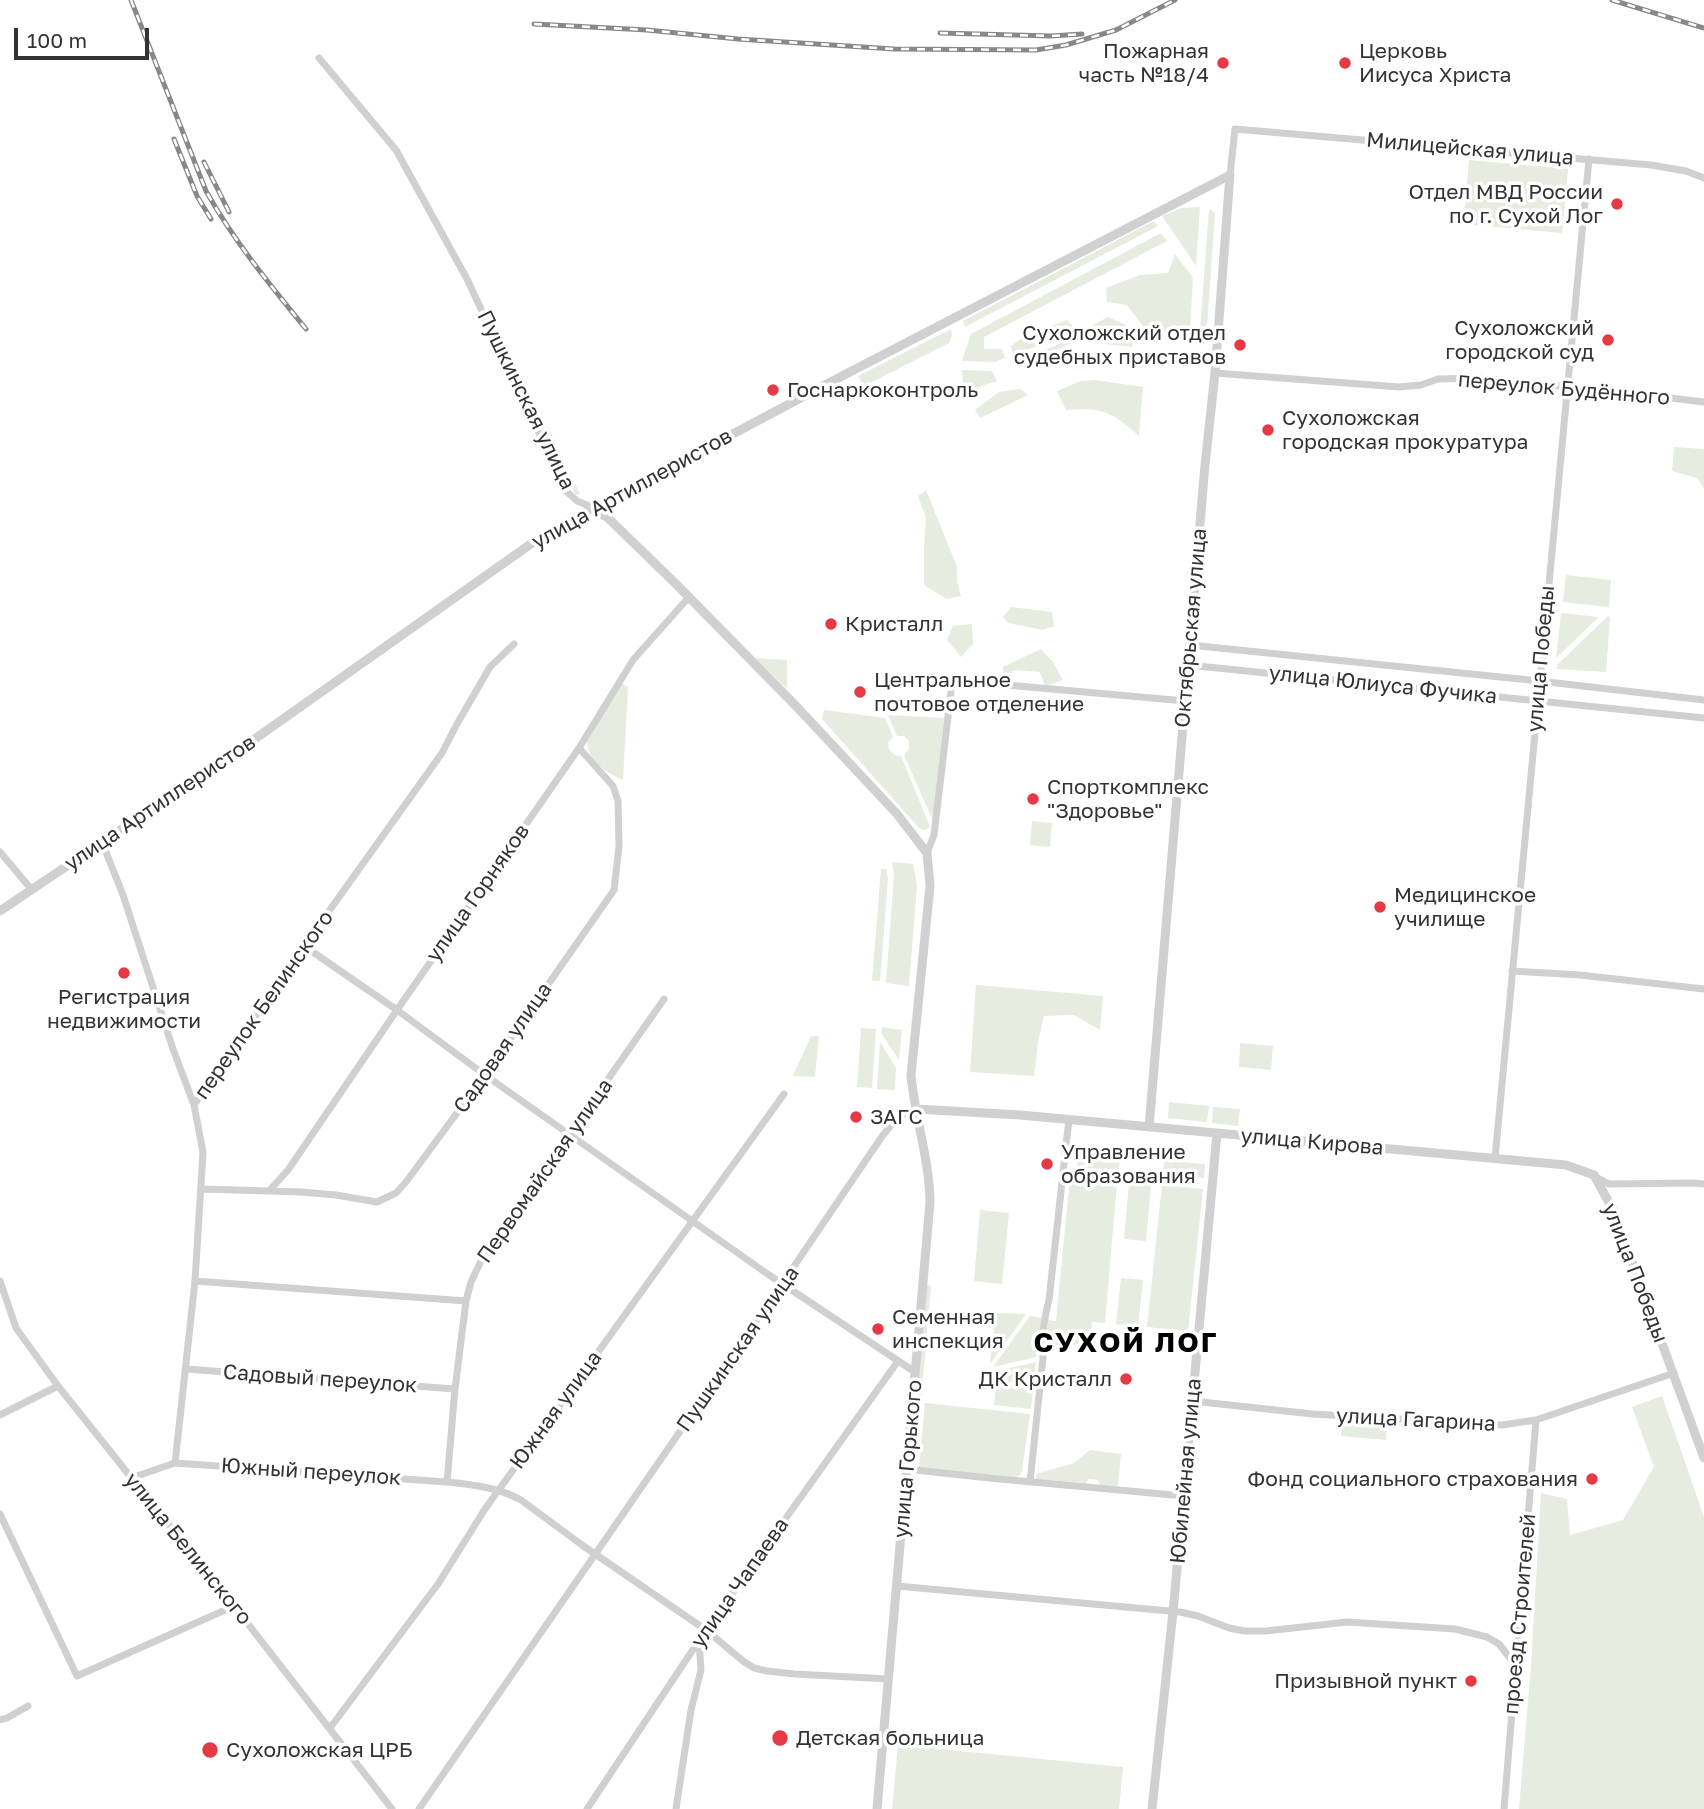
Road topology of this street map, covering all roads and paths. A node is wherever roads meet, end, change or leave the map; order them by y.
1 (319, 58) dead end
2 (1235, 130) joint
3 (1589, 159) junction
4 (1230, 175) junction
5 (1704, 178) edge
6 (1215, 373) junction
7 (1567, 386) junction
8 (1704, 402) edge
9 (592, 507) junction
10 (689, 597) junction
11 (514, 644) dead end
12 (1190, 645) junction
13 (1188, 666) junction
14 (1539, 681) junction
15 (1538, 700) junction
16 (1704, 700) edge
17 (1185, 701) junction
18 (1704, 718) edge
19 (579, 748) junction
20 (102, 842) junction
21 (0, 852) edge
22 (927, 853) junction
23 (32, 890) junction
24 (0, 911) edge
25 (304, 946) junction
26 (1513, 971) junction
27 (1704, 989) edge
28 (664, 999) dead end
29 (397, 1010) junction
30 (485, 1075) junction
31 (784, 1094) dead end
32 (194, 1105) junction
33 (916, 1109) junction
34 (1069, 1119) junction
35 (1149, 1127) junction
36 (1217, 1133) junction
37 (570, 1135) junction
38 (1495, 1158) junction
39 (1594, 1175) junction
40 (1704, 1184) edge
41 (202, 1189) junction
42 (269, 1191) junction
43 (693, 1220) junction
44 (0, 1281) edge
45 (195, 1281) junction
46 (782, 1284) junction
47 (466, 1301) junction
48 (898, 1361) junction
49 (186, 1369) junction
50 (915, 1373) junction
51 (1674, 1373) junction
52 (58, 1386) junction
53 (455, 1390) junction
54 (1192, 1401) junction
55 (0, 1415) edge
56 (1536, 1420) junction
57 (1704, 1458) edge
58 (175, 1463) junction
59 (906, 1469) junction
60 (131, 1478) junction
61 (447, 1482) junction
62 (1030, 1482) junction
63 (499, 1490) junction
64 (1184, 1496) junction
65 (0, 1514) edge
66 (596, 1555) junction
67 (897, 1586) junction
68 (234, 1606) junction
69 (1173, 1612) junction
70 (706, 1630) junction
71 (699, 1640) junction
72 (1516, 1667) junction
73 (888, 1679) junction
74 (28, 1706) dead end
75 (0, 1720) edge
76 (330, 1728) junction
77 (392, 1809) edge
78 (419, 1809) edge
79 (587, 1809) edge
80 (676, 1809) edge
81 (877, 1809) edge
82 (1152, 1809) edge
83 (1504, 1809) edge

1 - 9 street, Пушкинская улица
2 - 3 street, Милицейская улица
2 - 4 street, Октябрьская улица
3 - 5 street, Милицейская улица
3 - 7 street, улица Победы
4 - 6 street, Октябрьская улица
4 - 9 street, улица Артиллеристов
6 - 7 street, переулок Будённого
6 - 12 street, Октябрьская улица
7 - 8 street, переулок Будённого
7 - 14 street, улица Победы
9 - 10 street, Пушкинская улица
9 - 20 street, улица Артиллеристов
10 - 19 street, улица Горняков
10 - 22 street, Пушкинская улица
11 - 25 street, переулок Белинского
12 - 13 street, Октябрьская улица
12 - 14 street, улица Юлиуса Фучика
13 - 15 street, улица Юлиуса Фучика
13 - 17 street, Октябрьская улица
14 - 15 street, улица Победы
14 - 16 street, улица Юлиуса Фучика
15 - 18 street, улица Юлиуса Фучика
15 - 26 street, улица Победы
17 - 22 street
17 - 35 street, Октябрьская улица
19 - 29 street, улица Горняков
19 - 30 street, Садовая улица
20 - 23 street, улица Артиллеристов
20 - 32 street
21 - 23 street
22 - 33 street
23 - 24 street, улица Артиллеристов
25 - 29 street
25 - 32 street, переулок Белинского
26 - 27 street
26 - 38 street, улица Победы
28 - 37 street, Первомайская улица
29 - 30 street
29 - 42 street, улица Горняков
30 - 37 street
30 - 42 street, Садовая улица
31 - 43 street, Южная улица
32 - 41 street, переулок Белинского
33 - 34 street, улица Кирова
33 - 46 street, Пушкинская улица
33 - 50 street, улица Горького
34 - 35 street, улица Кирова
34 - 62 street
35 - 36 street, улица Кирова
36 - 38 street, улица Кирова
36 - 54 street, Юбилейная улица
37 - 43 street
37 - 47 street, Первомайская улица
38 - 39 street, улица Кирова
39 - 40 street, улица Кирова
39 - 51 street, улица Победы
41 - 42 street
41 - 45 street, переулок Белинского
43 - 46 street
43 - 63 street, Южная улица
44 - 52 street, улица Белинского
45 - 47 street
45 - 49 street, переулок Белинского
46 - 48 street
46 - 66 street, Пушкинская улица
47 - 53 street, Первомайская улица
48 - 50 street
48 - 70 street, улица Чапаева
49 - 53 street, Садовый переулок
49 - 58 street, переулок Белинского
50 - 59 street, улица Горького
51 - 56 street, улица Гагарина
51 - 57 street, улица Победы
52 - 55 street
52 - 60 street, улица Белинского
53 - 61 street, Первомайская улица
54 - 56 street, улица Гагарина
54 - 64 street, Юбилейная улица
56 - 72 street, проезд Строителей
58 - 60 street
58 - 61 street, Южный переулок
59 - 62 street
59 - 67 street, улица Горького
60 - 68 street, улица Белинского
61 - 63 street, Южный переулок
62 - 64 street
63 - 66 street, Южный переулок
63 - 76 street, Южная улица
64 - 69 street, Юбилейная улица
65 - 68 street
66 - 70 street, Южный переулок
66 - 78 street, Пушкинская улица
67 - 69 street
67 - 73 street, улица Горького
68 - 76 street, улица Белинского
69 - 72 street
69 - 82 street, Юбилейная улица
70 - 71 street, улица Чапаева
70 - 73 street, Южный переулок
71 - 79 street, улица Чапаева
71 - 80 street
72 - 83 street, проезд Строителей
73 - 81 street, улица Горького
74 - 75 street
76 - 77 street, улица Белинского

